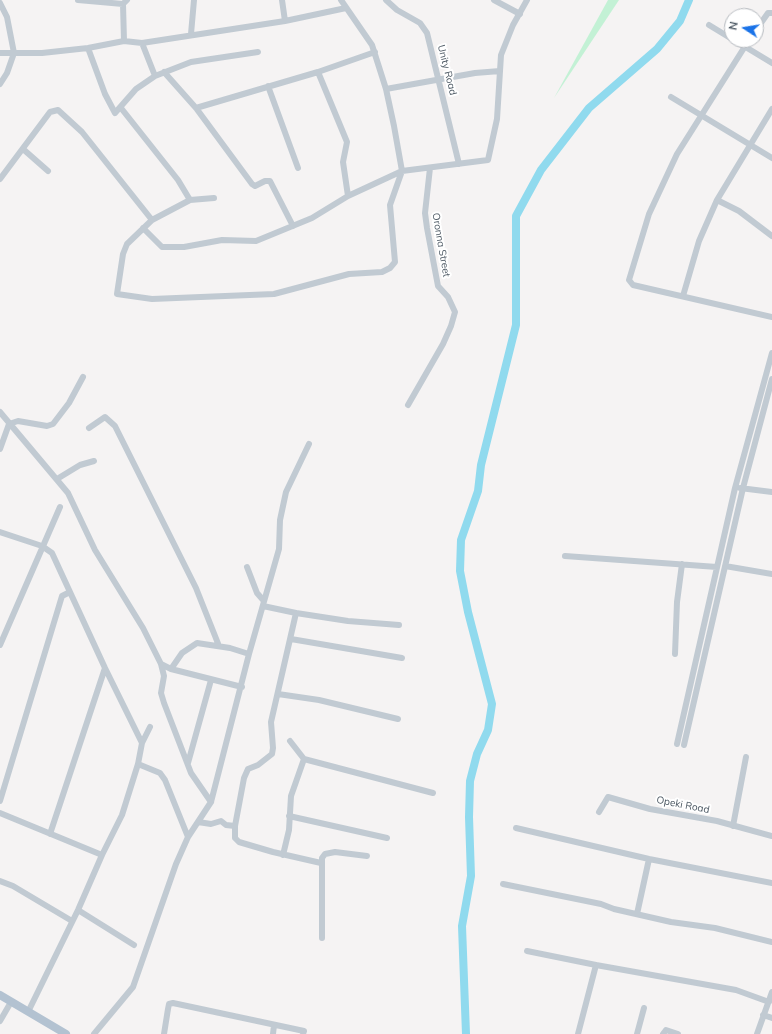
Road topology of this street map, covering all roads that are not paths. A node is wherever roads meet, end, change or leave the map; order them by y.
1 (78, 0) edge
2 (194, 0) edge
3 (282, 0) edge
4 (341, 0) edge
5 (386, 0) edge
6 (494, 0) edge
7 (527, 0) edge
8 (125, 2) edge
9 (0, 3) edge
10 (346, 8) junction
11 (772, 13) edge
12 (520, 14) junction
13 (764, 19) edge
14 (285, 20) junction
15 (709, 25) dead end
16 (191, 34) junction
17 (724, 34) edge
18 (124, 41) junction
19 (142, 43) junction
20 (88, 48) junction
21 (744, 48) edge
22 (747, 48) edge
23 (258, 52) dead end
24 (375, 52) junction
25 (0, 53) edge
26 (14, 53) junction
27 (772, 63) edge
28 (500, 71) junction
29 (164, 72) junction
30 (318, 72) junction
31 (155, 76) junction
32 (439, 81) junction
33 (0, 84) edge
34 (268, 86) junction
35 (386, 89) junction
36 (671, 97) dead end
37 (121, 108) junction
38 (196, 108) junction
39 (772, 109) edge
40 (701, 116) junction
41 (750, 143) junction
42 (23, 149) junction
43 (772, 158) edge
44 (459, 164) junction
45 (298, 168) dead end
46 (430, 168) junction
47 (48, 171) dead end
48 (402, 171) junction
49 (0, 179) edge
50 (348, 196) junction
51 (214, 198) dead end
52 (190, 200) junction
53 (717, 200) junction
54 (152, 220) junction
55 (293, 226) junction
56 (143, 228) junction
57 (772, 236) edge
58 (683, 296) junction
59 (772, 317) edge
60 (772, 353) edge
61 (84, 377) dead end
62 (772, 379) edge
63 (769, 400) edge
64 (408, 405) dead end
65 (0, 412) edge
66 (10, 424) junction
67 (88, 428) dead end
68 (309, 444) dead end
69 (0, 449) edge
70 (94, 461) dead end
71 (57, 479) junction
72 (735, 488) junction
73 (743, 488) junction
74 (772, 492) edge
75 (60, 507) dead end
76 (0, 532) edge
77 (42, 546) junction
78 (565, 556) dead end
79 (682, 564) junction
80 (725, 566) junction
81 (247, 567) dead end
82 (717, 567) junction
83 (772, 574) edge
84 (70, 592) junction
85 (263, 603) junction
86 (296, 613) junction
87 (399, 625) dead end
88 (291, 639) junction
89 (0, 645) edge
90 (219, 646) junction
91 (249, 654) junction
92 (675, 654) dead end
93 (402, 658) dead end
94 (161, 664) junction
95 (105, 668) junction
96 (171, 669) junction
97 (211, 680) junction
98 (242, 687) junction
99 (278, 694) junction
100 (398, 718) dead end
101 (150, 727) dead end
102 (290, 741) dead end
103 (142, 743) junction
104 (677, 744) dead end
105 (684, 745) dead end
106 (746, 757) dead end
107 (304, 759) junction
108 (188, 763) junction
109 (138, 764) junction
110 (433, 794) dead end
111 (0, 801) edge
112 (211, 802) junction
113 (599, 812) dead end
114 (0, 813) edge
115 (289, 816) junction
116 (198, 822) junction
117 (235, 826) junction
118 (733, 826) junction
119 (516, 828) dead end
120 (50, 834) junction
121 (772, 836) edge
122 (188, 837) junction
123 (387, 838) dead end
124 (102, 855) junction
125 (283, 855) junction
126 (367, 856) dead end
127 (649, 859) junction
128 (321, 863) junction
129 (0, 881) edge
130 (772, 883) edge
131 (503, 884) dead end
132 (78, 910) junction
133 (637, 914) junction
134 (72, 921) junction
135 (322, 938) dead end
136 (772, 942) edge
137 (134, 945) dead end
138 (528, 951) dead end
139 (596, 965) junction
140 (772, 992) edge
141 (0, 995) edge
142 (11, 1002) junction
143 (768, 1002) junction
144 (644, 1008) dead end
145 (28, 1012) junction
146 (764, 1015) junction
147 (772, 1018) edge
148 (0, 1021) edge
149 (274, 1025) junction
150 (66, 1034) edge
151 (94, 1034) edge
152 (164, 1034) edge
153 (273, 1034) edge
154 (303, 1034) edge
155 (578, 1034) edge
156 (637, 1034) edge
157 (663, 1034) edge
158 (678, 1034) edge
159 (757, 1034) edge

1 - 8 street
2 - 16 street
3 - 14 street
4 - 10 street
5 - 32 street, Unity Road
6 - 12 street
7 - 12 street
8 - 18 street
9 - 26 street
10 - 14 street
10 - 24 street
11 - 13 street
12 - 28 street
14 - 16 street
15 - 17 street
16 - 19 street
18 - 19 street
18 - 20 street
19 - 31 street
20 - 26 street
20 - 37 street
21 - 40 street
22 - 27 street
23 - 29 street
24 - 30 street
24 - 35 street
25 - 26 street
26 - 33 street
28 - 32 street
28 - 44 street
29 - 31 street
29 - 38 street
30 - 34 street
30 - 50 street
31 - 37 street
32 - 35 street
32 - 44 street, Unity Road
34 - 38 street
34 - 45 street
35 - 48 street
36 - 40 street
37 - 52 street
38 - 55 street
39 - 41 street
40 - 41 street
40 - 58 street
41 - 43 street
41 - 53 street
42 - 47 street
42 - 49 street
42 - 54 street
44 - 46 street
46 - 48 street
46 - 64 street, Oronna Street
48 - 50 street
48 - 56 street
50 - 55 street
51 - 52 street
52 - 54 street
53 - 57 street
53 - 58 street
54 - 56 street
55 - 56 street
58 - 59 street
60 - 72 street
61 - 66 street
62 - 63 street
63 - 73 street
65 - 66 street
66 - 69 street
66 - 71 street
67 - 90 street
68 - 85 street
70 - 71 street
71 - 94 street
72 - 73 street
72 - 82 street
73 - 74 street
73 - 80 street
75 - 77 street
76 - 77 street
77 - 84 street
77 - 89 street
78 - 79 street
79 - 82 street
79 - 92 street
80 - 83 street
80 - 105 street
81 - 85 street
82 - 104 street
84 - 95 street
84 - 111 street
85 - 86 street
85 - 91 street
86 - 87 street
86 - 88 street
88 - 93 street
88 - 99 street
90 - 91 street
90 - 96 street
91 - 98 street
94 - 96 street
94 - 108 street
95 - 103 street
95 - 120 street
96 - 97 street
97 - 98 street
97 - 108 street
98 - 112 street
99 - 100 street
99 - 117 street
101 - 103 street
102 - 107 street
103 - 109 street
106 - 118 street
107 - 110 street
107 - 115 street
108 - 112 street
109 - 122 street
109 - 124 street
112 - 116 street
113 - 118 street, Opeki Road
114 - 120 street
115 - 123 street
115 - 125 street
116 - 117 street
116 - 122 street
117 - 125 street
118 - 121 street, Opeki Road
119 - 127 street
120 - 124 street
122 - 151 street
124 - 132 street
125 - 128 street
126 - 128 street
127 - 130 street
127 - 133 street
128 - 135 street
129 - 134 street
131 - 133 street
132 - 134 street
132 - 137 street
133 - 136 street
134 - 145 street
138 - 139 street
139 - 143 street
139 - 155 street
140 - 143 street
141 - 142 main road
142 - 145 main road
142 - 148 street
143 - 146 street
144 - 156 street
145 - 150 main road
146 - 147 street
146 - 159 street
149 - 152 street
149 - 153 street
149 - 154 street
157 - 158 street

